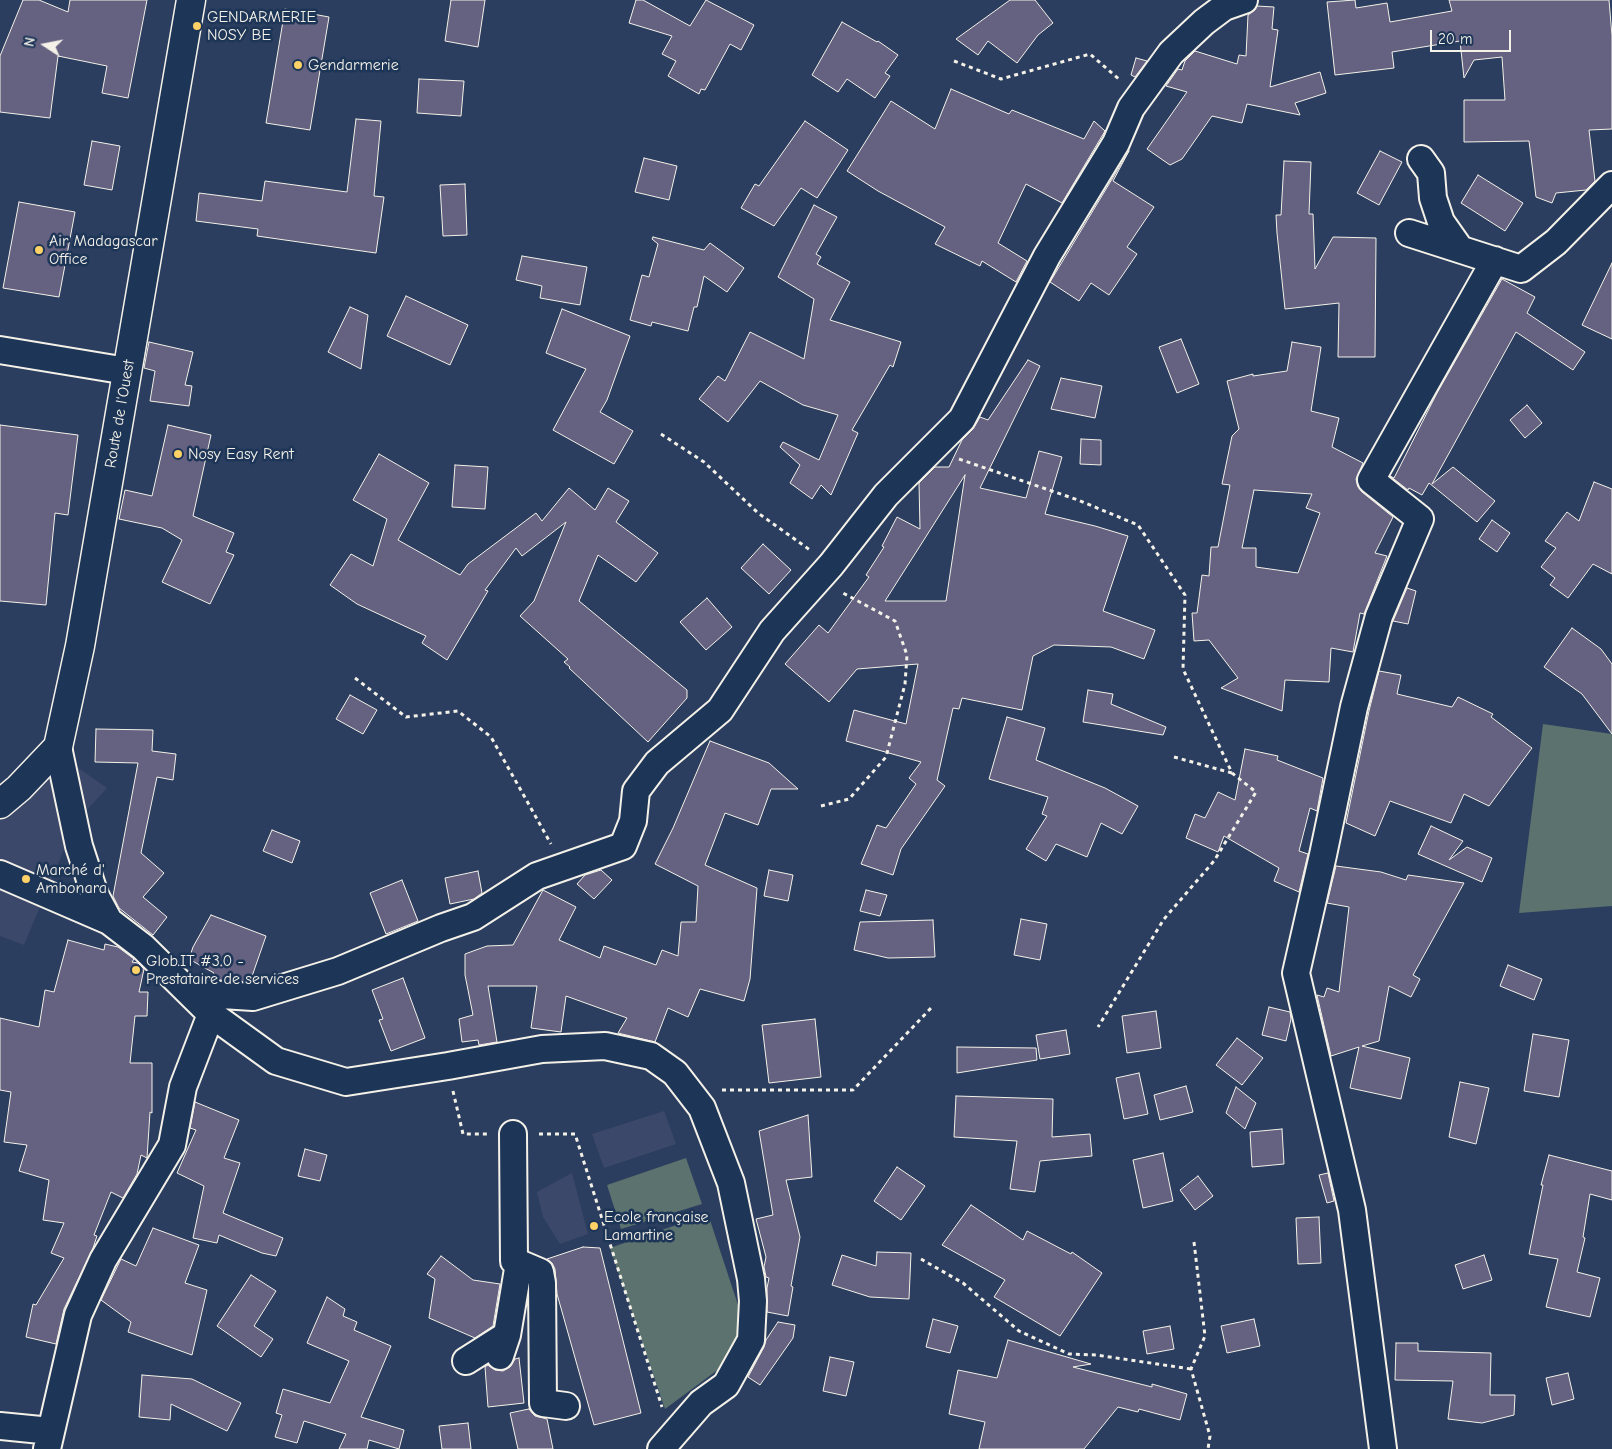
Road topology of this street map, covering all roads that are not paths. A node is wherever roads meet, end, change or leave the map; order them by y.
1 (191, 0) edge
2 (1244, 0) edge
3 (1421, 159) dead end
4 (1612, 185) edge
5 (1409, 233) dead end
6 (1460, 249) junction
7 (1494, 260) junction
8 (0, 350) edge
9 (127, 372) junction
10 (58, 747) junction
11 (0, 804) edge
12 (0, 874) edge
13 (109, 921) junction
14 (191, 993) junction
15 (211, 1014) junction
16 (513, 1134) road end
17 (519, 1263) junction
18 (466, 1361) dead end
19 (566, 1406) dead end
20 (0, 1426) edge
21 (49, 1440) edge
22 (661, 1449) edge
23 (1383, 1449) edge

1 - 9 main road, Route de l'Ouest
2 - 14 street
3 - 6 street
4 - 7 street
5 - 6 street
6 - 7 street
7 - 23 street
8 - 9 street
9 - 10 main road, Route de l'Ouest
10 - 11 main road
10 - 13 street
12 - 13 street
13 - 14 street
14 - 15 street
15 - 21 street
15 - 22 street
16 - 17 street
17 - 18 street
17 - 19 street
20 - 21 street

